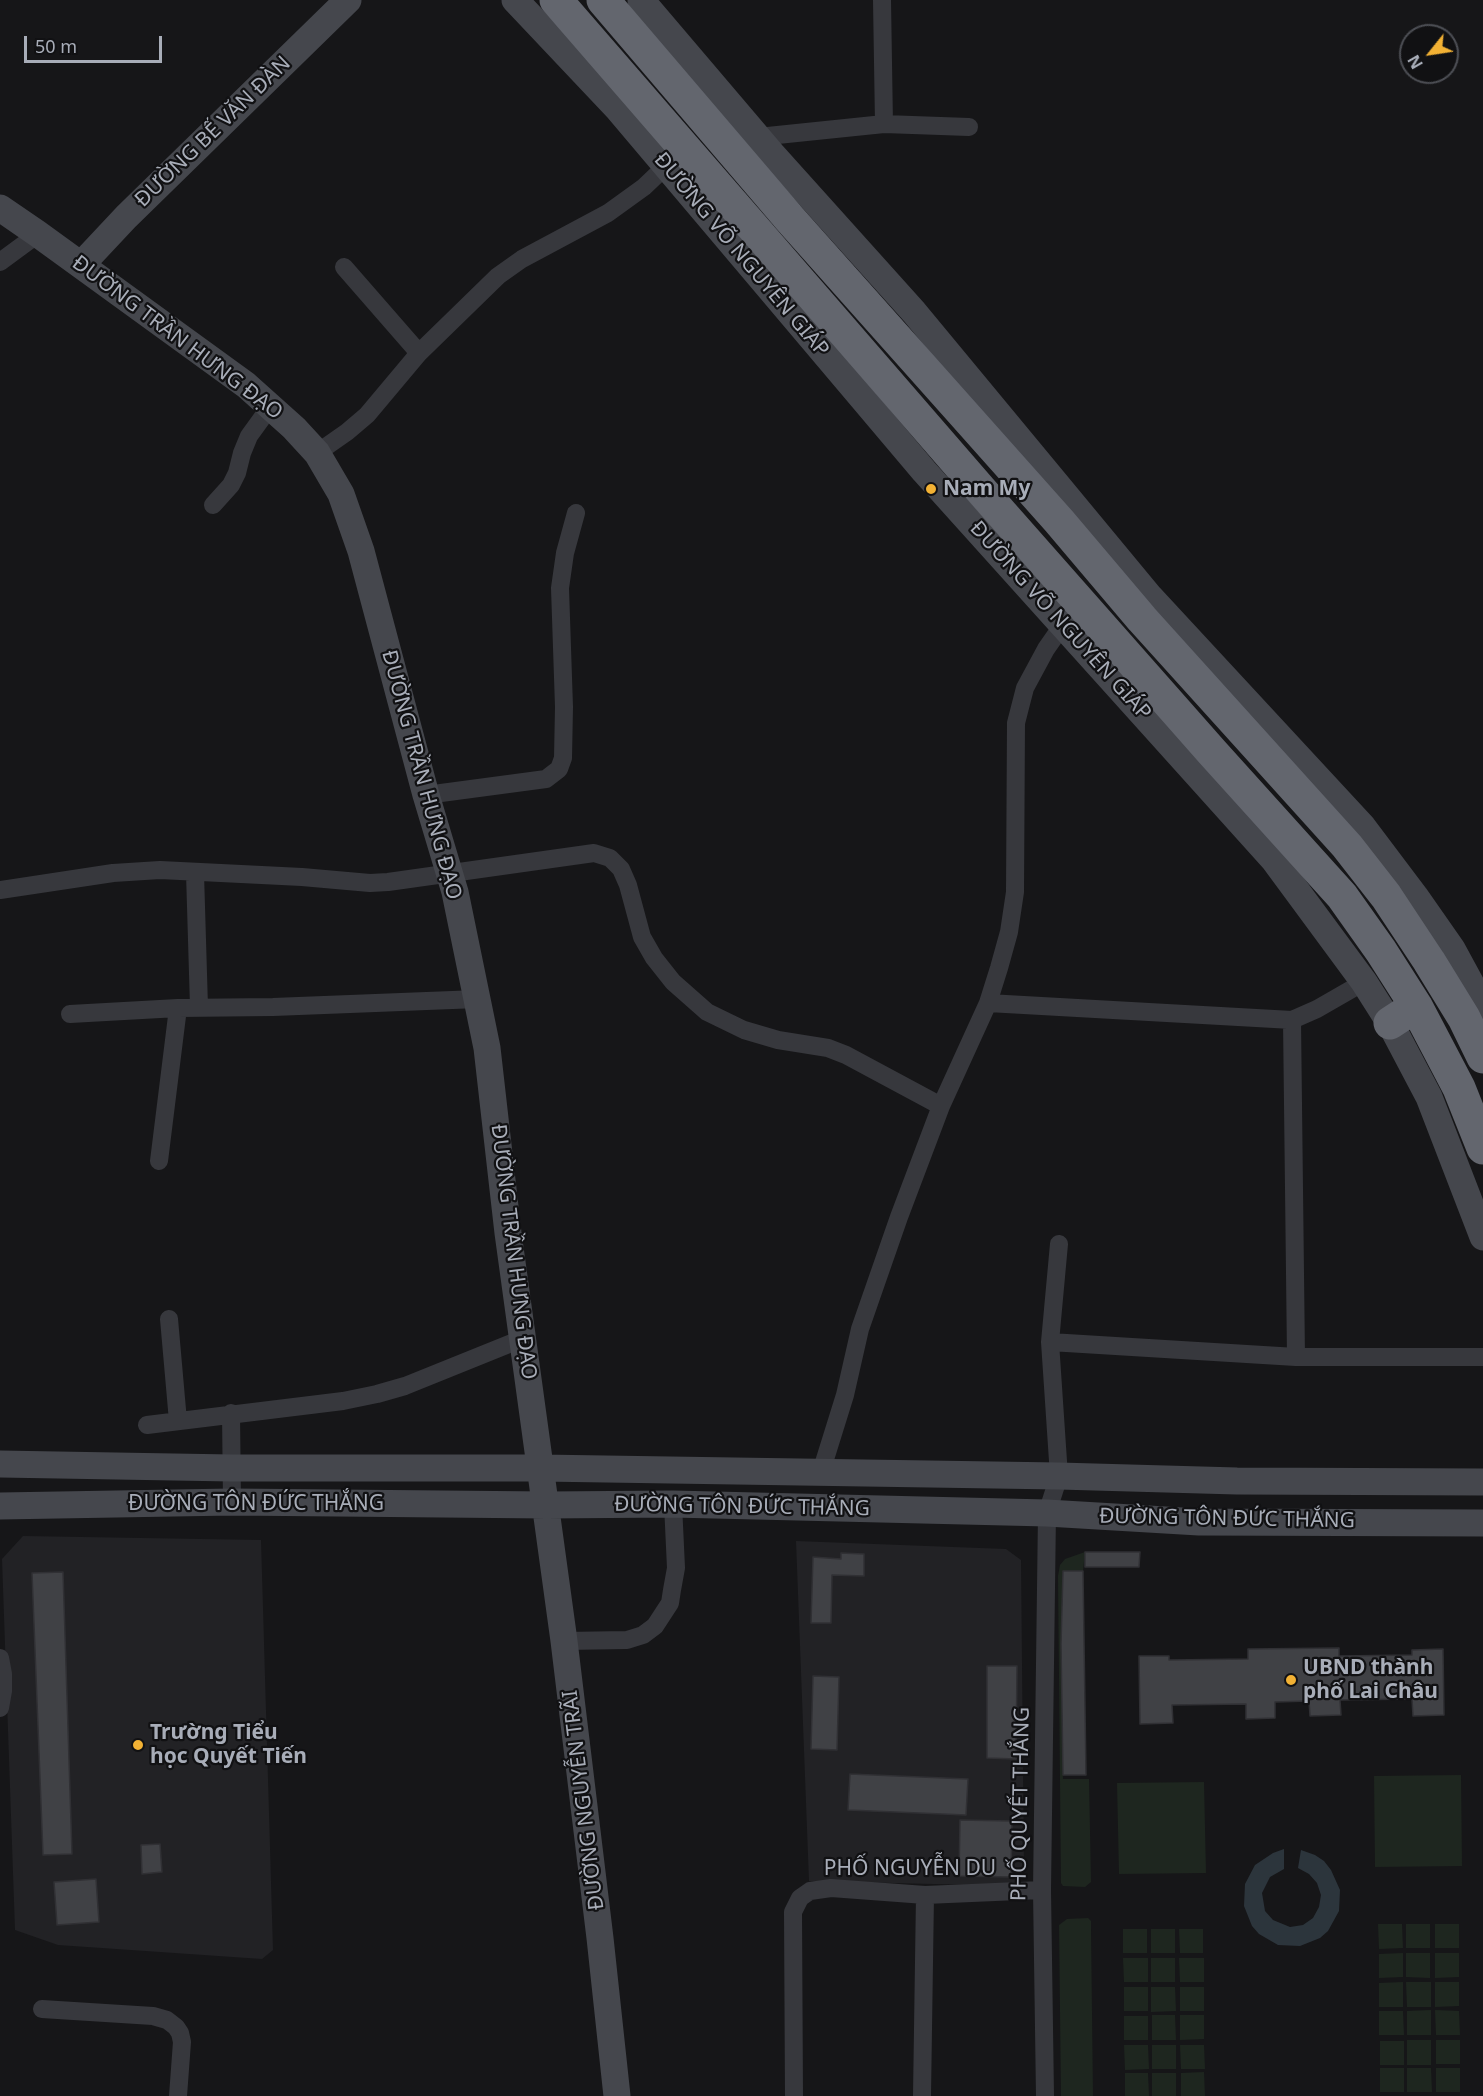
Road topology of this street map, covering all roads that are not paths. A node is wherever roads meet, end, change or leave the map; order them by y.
1 (348, 0) edge
2 (515, 0) edge
3 (556, 0) edge
4 (603, 0) edge
5 (641, 0) edge
6 (882, 0) edge
7 (884, 124) junction
8 (969, 126) dead end
9 (758, 137) junction
10 (666, 166) junction
11 (0, 208) edge
12 (38, 234) junction
13 (0, 262) edge
14 (81, 265) junction
15 (344, 267) dead end
16 (419, 353) junction
17 (270, 407) junction
18 (317, 453) junction
19 (213, 505) dead end
20 (576, 513) dead end
21 (1073, 616) junction
22 (426, 795) junction
23 (195, 873) junction
24 (449, 873) junction
25 (0, 891) edge
26 (1440, 955) junction
27 (1364, 982) junction
28 (478, 999) junction
29 (988, 1003) junction
30 (1483, 1006) edge
31 (200, 1007) junction
32 (178, 1008) junction
33 (69, 1014) dead end
34 (1403, 1014) junction
35 (1292, 1020) junction
36 (1483, 1057) edge
37 (940, 1106) junction
38 (1483, 1148) edge
39 (159, 1161) dead end
40 (1483, 1237) edge
41 (1059, 1245) dead end
42 (169, 1319) dead end
43 (524, 1338) junction
44 (1050, 1342) junction
45 (1296, 1357) junction
46 (1483, 1357) edge
47 (231, 1413) junction
48 (178, 1421) junction
49 (147, 1425) dead end
50 (0, 1464) edge
51 (232, 1468) junction
52 (541, 1468) junction
53 (821, 1472) junction
54 (1059, 1476) junction
55 (1483, 1482) edge
56 (232, 1502) junction
57 (673, 1504) junction
58 (547, 1505) junction
59 (0, 1506) edge
60 (1047, 1513) junction
61 (1483, 1522) edge
62 (564, 1641) junction
63 (0, 1658) edge
64 (0, 1708) edge
65 (1042, 1890) junction
66 (925, 1895) junction
67 (42, 2009) dead end
68 (178, 2096) edge
69 (617, 2096) edge
70 (794, 2096) edge
71 (922, 2096) edge
72 (1045, 2096) edge

1 - 14 street, ĐƯỜNG BẾ VĂN ĐÀN
2 - 10 street, ĐƯỜNG VÕ NGUYÊN GIÁP
3 - 21 highway, ĐƯỜNG VÕ NGUYÊN GIÁP
4 - 26 highway
5 - 9 street
6 - 7 street
7 - 8 street
7 - 9 street
9 - 26 street
10 - 16 street
10 - 21 street, ĐƯỜNG VÕ NGUYÊN GIÁP
11 - 12 street, ĐƯỜNG TRẦN HƯNG ĐẠO
12 - 13 street
12 - 14 street, ĐƯỜNG TRẦN HƯNG ĐẠO
14 - 17 street, ĐƯỜNG TRẦN HƯNG ĐẠO
15 - 16 street
16 - 18 street
17 - 18 street, ĐƯỜNG TRẦN HƯNG ĐẠO
17 - 19 street
18 - 22 street, ĐƯỜNG TRẦN HƯNG ĐẠO
20 - 22 street
21 - 27 street, ĐƯỜNG VÕ NGUYÊN GIÁP
21 - 29 street
21 - 34 highway, ĐƯỜNG VÕ NGUYÊN GIÁP
22 - 24 street, ĐƯỜNG TRẦN HƯNG ĐẠO
23 - 24 street
23 - 25 street
23 - 31 street
24 - 28 street, ĐƯỜNG TRẦN HƯNG ĐẠO
24 - 37 street
26 - 30 street
26 - 36 highway
27 - 34 street, ĐƯỜNG VÕ NGUYÊN GIÁP
27 - 35 street
28 - 31 street
28 - 43 street, ĐƯỜNG TRẦN HƯNG ĐẠO
29 - 35 street
29 - 37 street
31 - 32 street
32 - 33 street
32 - 39 street
34 - 38 highway, ĐƯỜNG VÕ NGUYÊN GIÁP
34 - 40 street, ĐƯỜNG VÕ NGUYÊN GIÁP
35 - 45 street
37 - 53 street
41 - 44 street
42 - 48 street
43 - 47 street
43 - 52 street, ĐƯỜNG TRẦN HƯNG ĐẠO
44 - 45 street
44 - 54 street
45 - 46 street
47 - 48 street
47 - 51 street
48 - 49 street
50 - 51 street, ĐƯỜNG TÔN ĐỨC THẮNG
51 - 52 street, ĐƯỜNG TÔN ĐỨC THẮNG
51 - 56 street
52 - 53 street, ĐƯỜNG TÔN ĐỨC THẮNG
52 - 58 street, ĐƯỜNG TRẦN HƯNG ĐẠO
53 - 54 street, ĐƯỜNG TÔN ĐỨC THẮNG
54 - 55 street, ĐƯỜNG TÔN ĐỨC THẮNG
54 - 60 street, PHỐ QUYẾT THẮNG
56 - 58 street, ĐƯỜNG TÔN ĐỨC THẮNG
56 - 59 street, ĐƯỜNG TÔN ĐỨC THẮNG
57 - 58 street, ĐƯỜNG TÔN ĐỨC THẮNG
57 - 60 street, ĐƯỜNG TÔN ĐỨC THẮNG
57 - 62 street
58 - 62 street, ĐƯỜNG NGUYỄN TRÃI
60 - 61 street, ĐƯỜNG TÔN ĐỨC THẮNG
60 - 65 street, PHỐ QUYẾT THẮNG
62 - 69 street, ĐƯỜNG NGUYỄN TRÃI
63 - 64 street
65 - 66 street, PHỐ NGUYỄN DU
65 - 72 street, PHỐ QUYẾT THẮNG
66 - 70 street, PHỐ NGUYỄN DU
66 - 71 street
67 - 68 street

